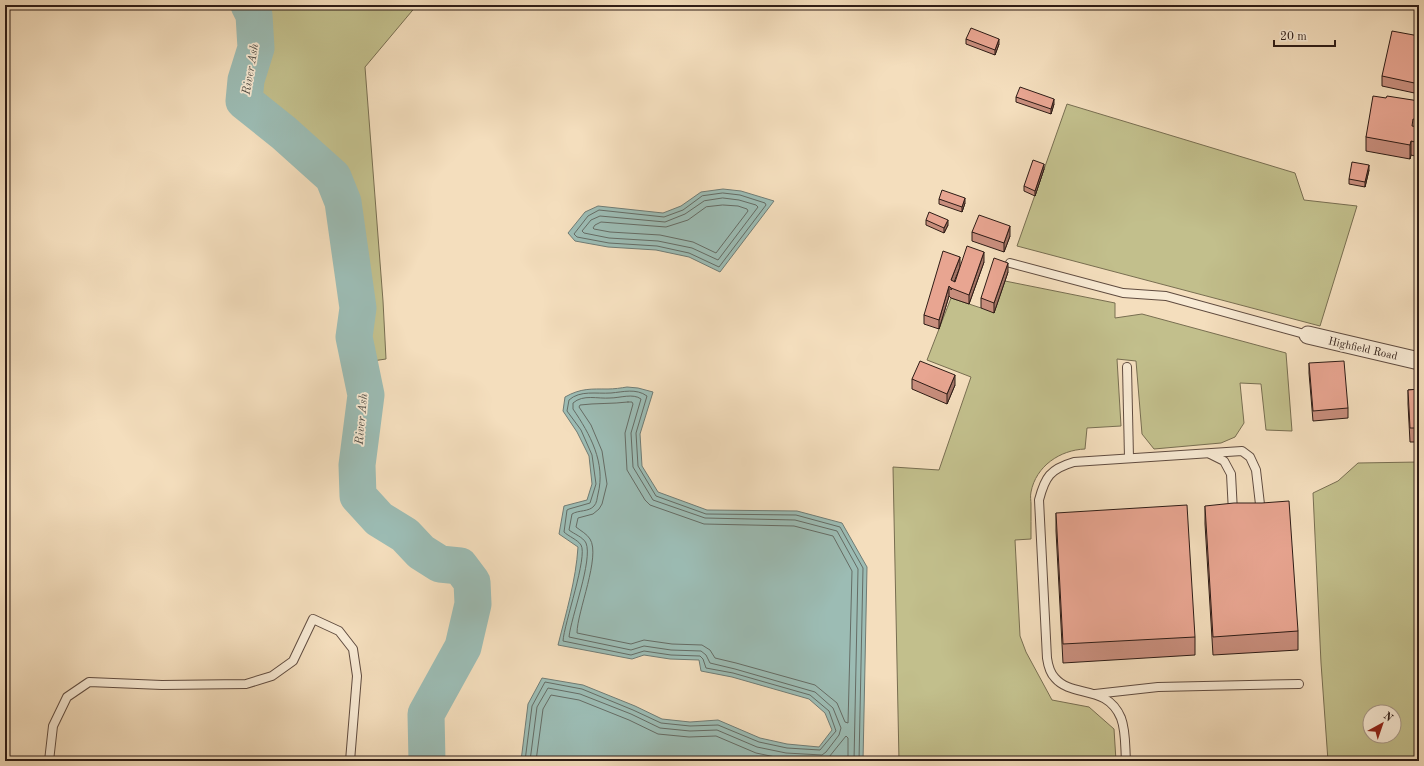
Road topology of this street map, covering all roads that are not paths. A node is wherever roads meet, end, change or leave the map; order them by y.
1 (1010, 263) dead end
2 (1308, 335) joint
3 (1419, 361) edge
4 (1127, 367) dead end
5 (1209, 454) junction
6 (1129, 458) junction
7 (1234, 521) edge
8 (1262, 521) edge
9 (1299, 684) dead end
10 (1094, 694) junction
11 (49, 761) edge
12 (350, 761) edge
13 (1126, 761) edge

1 - 2 lane
2 - 3 street, Highfield Road
4 - 6 lane
5 - 6 lane
5 - 7 lane
5 - 8 lane
6 - 10 lane
9 - 10 lane
10 - 13 lane
11 - 12 lane

